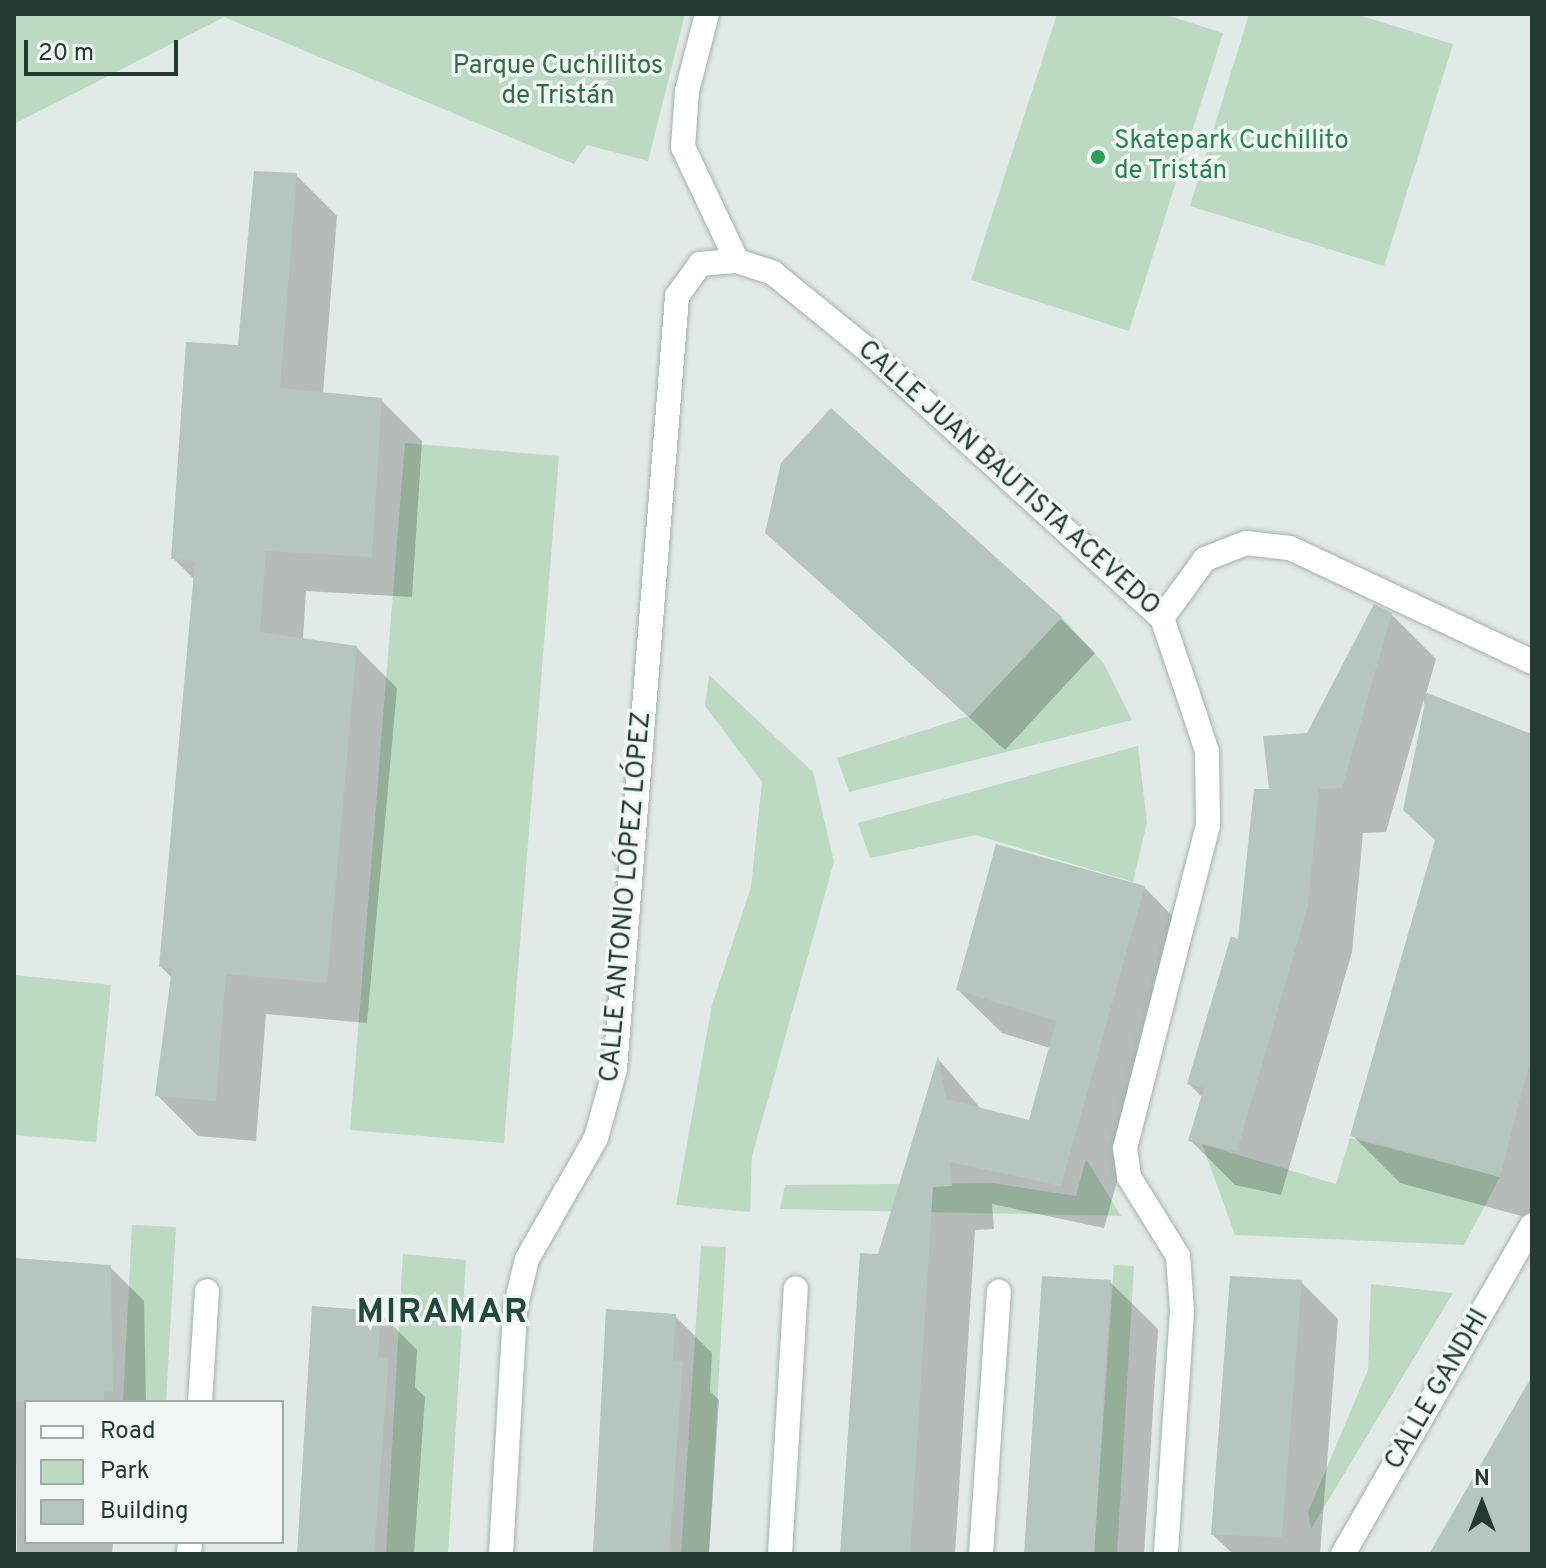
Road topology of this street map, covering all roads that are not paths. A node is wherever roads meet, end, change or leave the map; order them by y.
1 (707, 14) edge
2 (737, 261) junction
3 (1162, 618) junction
4 (1532, 662) edge
5 (1532, 1225) edge
6 (796, 1288) dead end
7 (207, 1291) dead end
8 (999, 1292) dead end
9 (200, 1400) edge
10 (501, 1554) edge
11 (780, 1554) edge
12 (981, 1554) edge
13 (1166, 1554) edge
14 (1343, 1554) edge

1 - 2 street
2 - 3 street, CALLE JUAN BAUTISTA ACEVEDO
2 - 10 street, CALLE ANTONIO LÓPEZ LÓPEZ
3 - 4 street
3 - 13 street, CALLE JUAN BAUTISTA ACEVEDO
5 - 14 street, CALLE GANDHI
6 - 11 street
7 - 9 street
8 - 12 street

